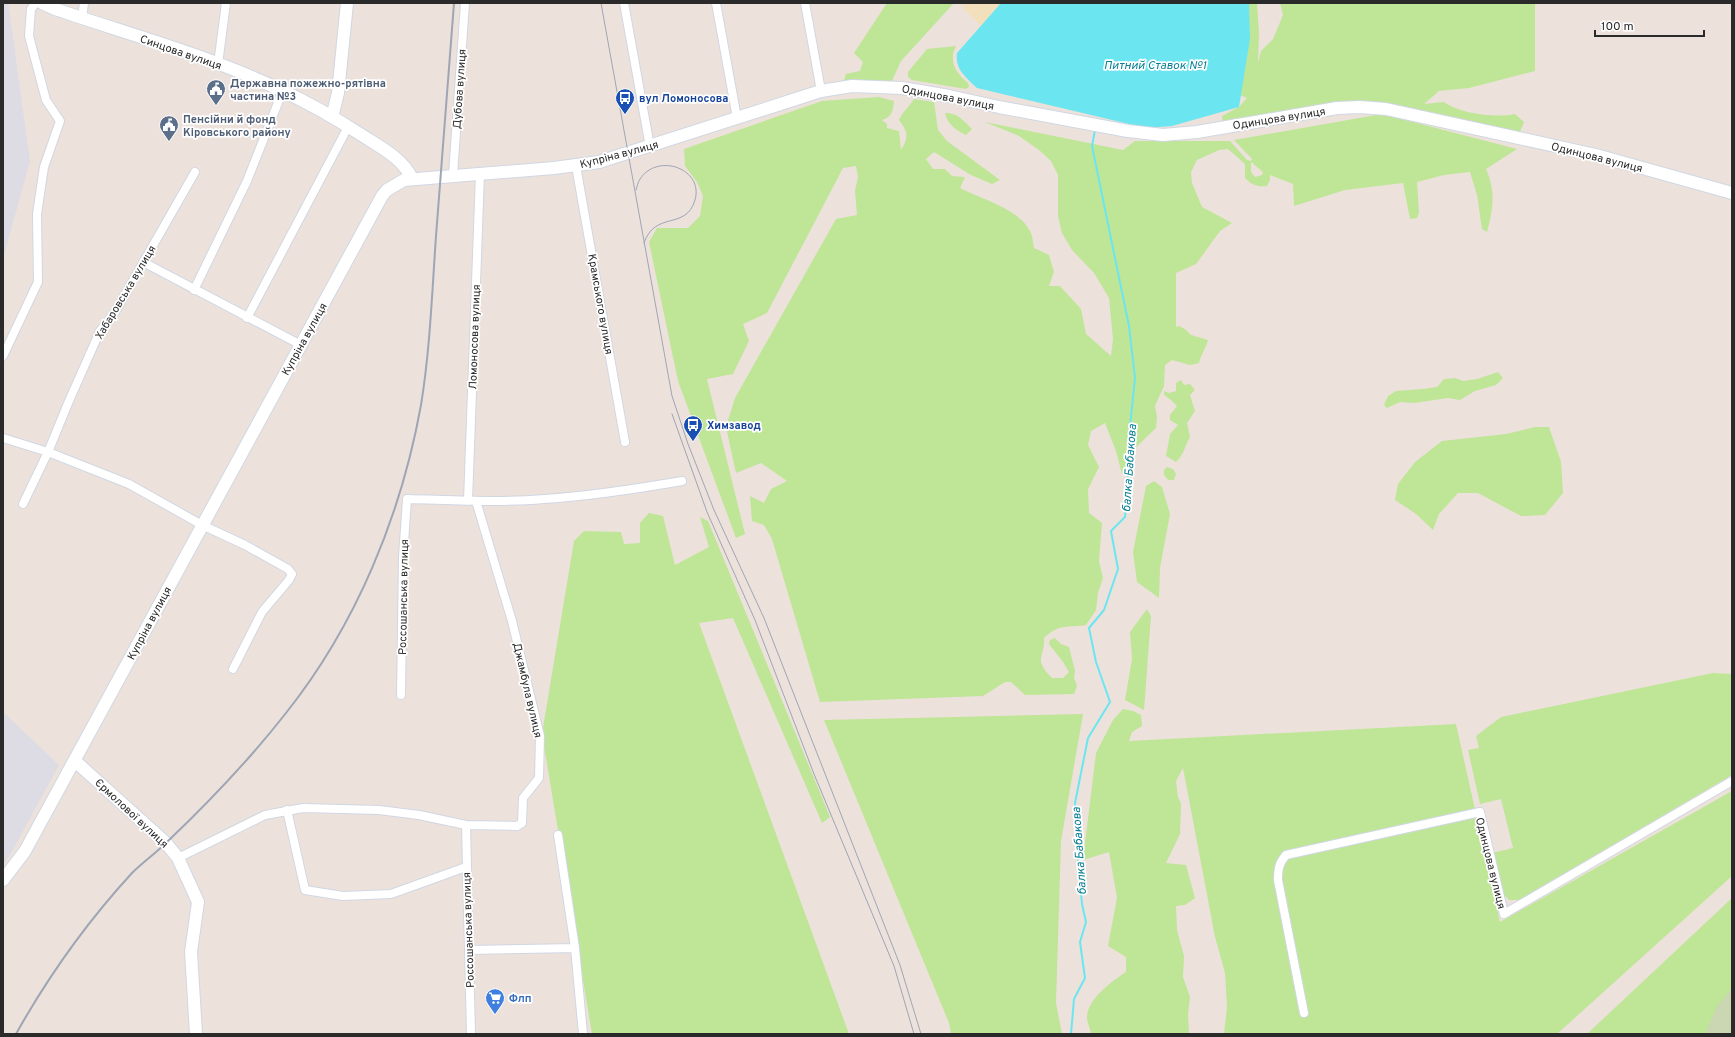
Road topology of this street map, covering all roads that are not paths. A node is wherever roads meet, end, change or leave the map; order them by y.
1 (36, 3) edge
2 (42, 3) edge
3 (84, 3) edge
4 (226, 3) edge
5 (347, 3) edge
6 (465, 3) edge
7 (624, 3) edge
8 (716, 3) edge
9 (805, 3) edge
10 (82, 18) junction
11 (218, 64) junction
12 (283, 90) junction
13 (821, 91) junction
14 (332, 117) junction
15 (737, 118) junction
16 (348, 127) junction
17 (650, 147) junction
18 (576, 166) junction
19 (195, 172) dead end
20 (480, 174) junction
21 (453, 175) junction
22 (412, 178) junction
23 (1732, 193) edge
24 (143, 262) junction
25 (194, 290) junction
26 (247, 318) junction
27 (301, 345) junction
28 (3, 356) edge
29 (3, 438) edge
30 (625, 442) dead end
31 (48, 452) junction
32 (682, 482) dead end
33 (472, 501) junction
34 (23, 504) dead end
35 (202, 525) junction
36 (233, 669) dead end
37 (401, 695) dead end
38 (75, 761) junction
39 (1732, 781) edge
40 (287, 810) junction
41 (466, 825) junction
42 (558, 836) dead end
43 (178, 858) junction
44 (466, 867) junction
45 (3, 880) edge
46 (574, 948) junction
47 (469, 950) junction
48 (1304, 1013) dead end
49 (196, 1034) edge
50 (471, 1034) edge
51 (583, 1034) edge

1 - 28 street
2 - 10 main road, Синцова вулиця
3 - 10 street
4 - 11 street
5 - 14 main road
6 - 21 street, Дубова вулиця
7 - 17 street
8 - 15 street
9 - 13 street
10 - 11 main road, Синцова вулиця
11 - 12 main road, Синцова вулиця
12 - 14 main road, Синцова вулиця
12 - 25 street
13 - 15 main road, Купріна вулиця
13 - 23 main road, Одинцова вулиця
14 - 16 main road, Синцова вулиця
15 - 17 main road, Купріна вулиця
16 - 22 main road, Синцова вулиця
16 - 26 street
17 - 18 main road, Купріна вулиця
18 - 20 main road, Купріна вулиця
18 - 30 street, Крамського вулиця
19 - 24 street, Хабаровська вулиця
20 - 21 main road, Купріна вулиця
20 - 33 street, Ломоносова вулиця
21 - 22 main road, Купріна вулиця
22 - 27 main road, Купріна вулиця
24 - 25 street
24 - 31 street, Хабаровська вулиця
25 - 26 street
26 - 27 street
27 - 35 main road, Купріна вулиця
29 - 31 street
31 - 34 street, Хабаровська вулиця
31 - 35 street
32 - 33 street
33 - 37 street, Россошанська вулиця
33 - 41 street, Джамбула вулиця
35 - 36 street
35 - 38 main road, Купріна вулиця
38 - 43 main road, Єрмолової вулиця
38 - 45 main road, Купріна вулиця
39 - 48 street, Одинцова вулиця
40 - 41 street
40 - 43 street
40 - 44 street
41 - 44 street, Россошанська вулиця
42 - 46 street
43 - 49 main road, Єрмолової вулиця
44 - 47 street, Россошанська вулиця
46 - 47 street
46 - 51 street
47 - 50 street, Россошанська вулиця

